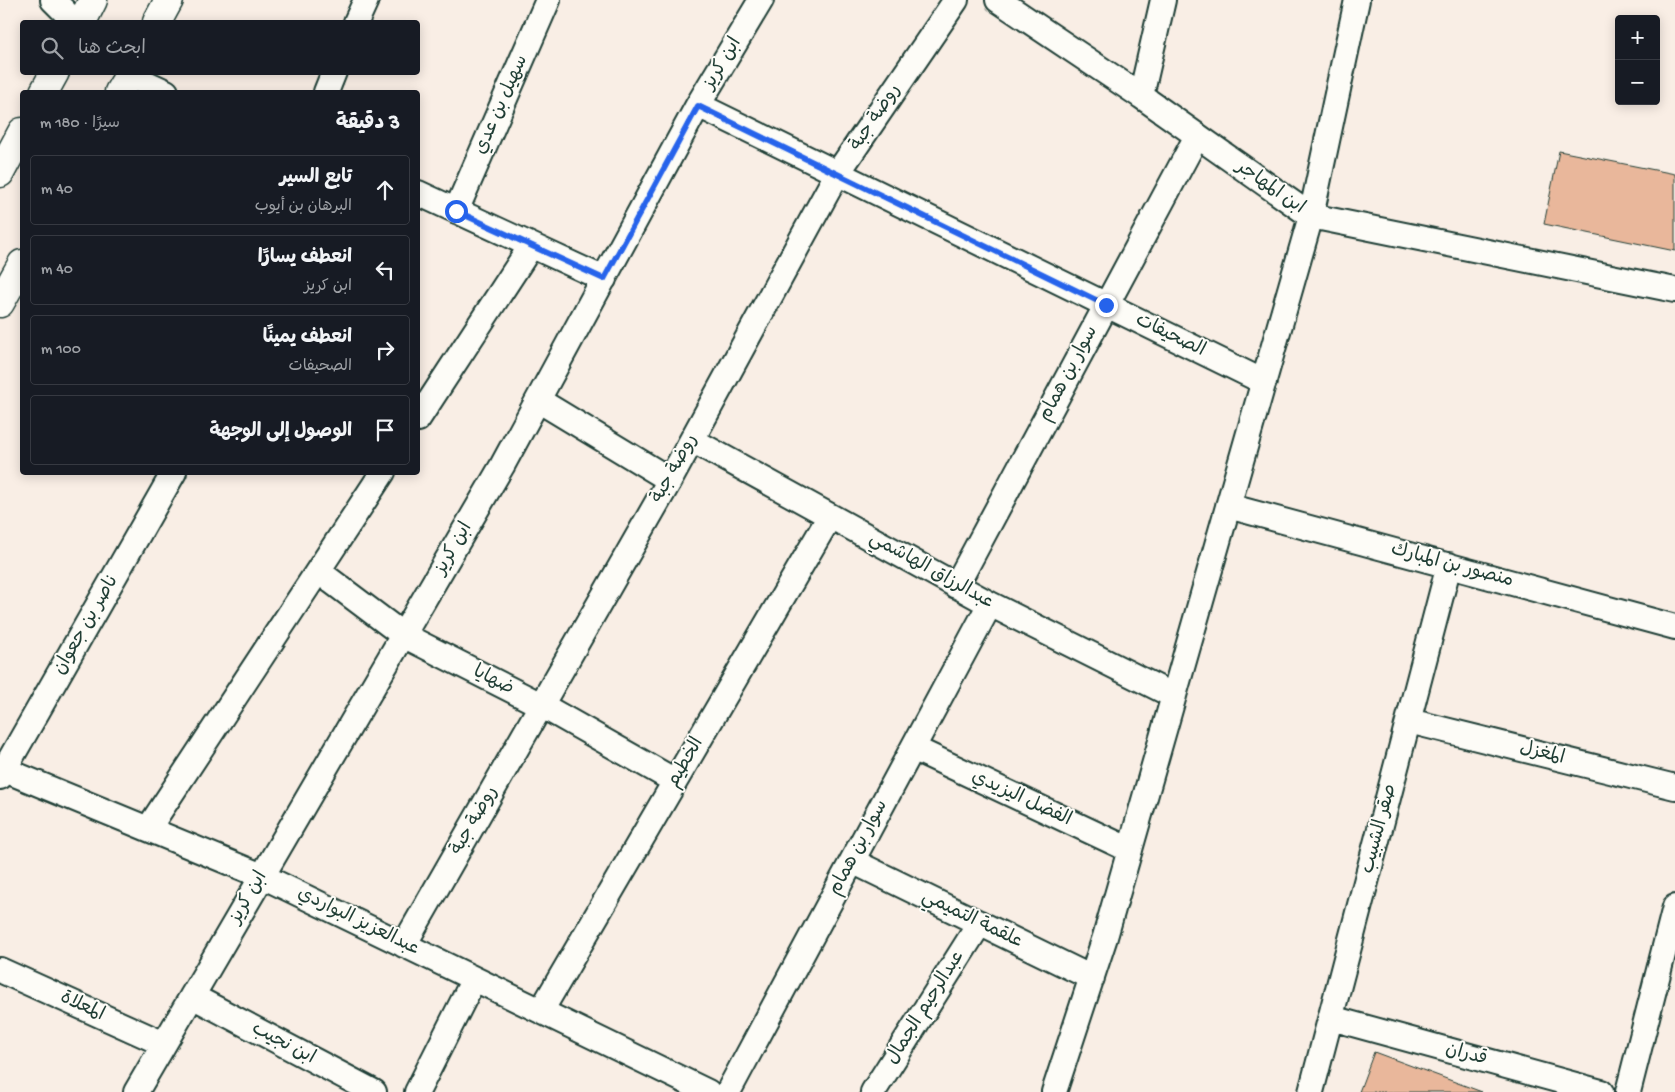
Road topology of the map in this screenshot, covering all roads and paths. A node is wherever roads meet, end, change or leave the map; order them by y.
1 (53, 0) edge
2 (93, 0) edge
3 (169, 0) edge
4 (366, 0) edge
5 (548, 0) edge
6 (761, 0) edge
7 (956, 0) edge
8 (998, 0) edge
9 (1163, 0) edge
10 (1357, 0) edge
11 (73, 20) edge
12 (83, 20) edge
13 (158, 20) edge
14 (357, 20) edge
15 (53, 75) edge
16 (333, 75) edge
17 (126, 80) edge
18 (45, 90) edge
19 (159, 90) edge
20 (327, 90) edge
21 (1141, 96) junction
22 (698, 106) junction
23 (20, 136) edge
24 (1196, 136) junction
25 (0, 173) edge
26 (838, 174) junction
27 (420, 194) edge
28 (456, 211) junction
29 (1311, 216) junction
30 (532, 246) junction
31 (20, 268) edge
32 (604, 279) junction
33 (1675, 290) edge
34 (0, 303) edge
35 (1106, 305) junction
36 (1264, 382) junction
37 (538, 400) junction
38 (420, 416) edge
39 (692, 440) junction
40 (172, 475) edge
41 (381, 475) edge
42 (670, 480) junction
43 (1228, 506) junction
44 (830, 516) junction
45 (1449, 566) junction
46 (318, 571) junction
47 (956, 586) junction
48 (990, 604) junction
49 (1675, 627) edge
50 (403, 635) junction
51 (1174, 696) junction
52 (541, 705) junction
53 (1408, 721) junction
54 (913, 748) junction
55 (1, 771) edge
56 (675, 781) junction
57 (1675, 787) edge
58 (148, 829) junction
59 (1130, 850) junction
60 (852, 861) junction
61 (262, 876) junction
62 (1675, 907) edge
63 (980, 923) junction
64 (404, 944) junction
65 (0, 970) edge
66 (1092, 978) junction
67 (474, 979) junction
68 (192, 996) junction
69 (541, 1011) junction
70 (1330, 1018) junction
71 (164, 1044) junction
72 (136, 1092) edge
73 (374, 1092) edge
74 (417, 1092) edge
75 (708, 1092) edge
76 (728, 1092) edge
77 (873, 1092) edge
78 (1054, 1092) edge
79 (1311, 1092) edge
80 (1601, 1092) edge
81 (1628, 1092) edge

1 - 11 street
2 - 12 main road
3 - 13 main road
4 - 14 street
5 - 28 street, سهيل بن عدي
6 - 22 street, ابن كريز
7 - 26 street, روضة جبة
8 - 21 street, ابن المهاجر
9 - 21 street
10 - 29 street
15 - 18 main road
16 - 20 street
17 - 19 street
21 - 24 street, ابن المهاجر
22 - 26 street, الصحيفات
22 - 32 street, ابن كريز
23 - 25 main road
24 - 29 street, ابن المهاجر
24 - 35 street, سوار بن همام
26 - 35 street, الصحيفات
26 - 39 street, روضة جبة
27 - 28 street
28 - 30 street
29 - 33 street, ابن المهاجر
29 - 36 street
30 - 32 street
30 - 38 street
31 - 34 main road
32 - 37 street, ابن كريز
35 - 36 street, الصحيفات
35 - 47 street, سوار بن همام
36 - 43 street
37 - 42 street
37 - 50 street, ابن كريز
39 - 42 street, روضة جبة
39 - 44 street, عبدالرزاق الهاشمي
40 - 55 street, ناصر بن جعوان
41 - 46 street
42 - 52 street, روضة جبة
43 - 45 street, منصور بن المبارك
43 - 51 street
44 - 47 street, عبدالرزاق الهاشمي
44 - 56 street, الخطيم
45 - 49 street, منصور بن المبارك
45 - 53 street, صقر الشبيب
46 - 50 street, ضهايا
46 - 58 street
47 - 48 street, عبدالرزاق الهاشمي
48 - 51 street, عبدالرزاق الهاشمي
48 - 54 street, سوار بن همام
50 - 52 street, ضهايا
50 - 61 street, ابن كريز
51 - 59 street
52 - 56 street, ضهايا
52 - 64 street, روضة جبة
53 - 57 street, المغزل
53 - 70 street, صقر الشبيب
54 - 59 street, الفضل اليزيدي
54 - 60 street, سوار بن همام
55 - 58 street, عبدالعزيز البواردي
56 - 69 street, الخطيم
58 - 61 street, عبدالعزيز البواردي
59 - 66 street
60 - 63 street, علقمة التميمي
60 - 76 street, سوار بن همام
61 - 64 street, عبدالعزيز البواردي
61 - 68 street, ابن كريز
62 - 81 street
63 - 66 street, علقمة التميمي
63 - 77 street, عبدالرحيم الجمال
64 - 67 street, عبدالعزيز البواردي
65 - 71 street, المعلاة
66 - 78 street
67 - 69 street, عبدالعزيز البواردي
67 - 74 street
68 - 71 street, ابن كريز
68 - 73 street, ابن نجيب
69 - 75 street, عبدالعزيز البواردي
70 - 79 street, صقر الشبيب
70 - 80 street, قدران
71 - 72 street, ابن كريز

